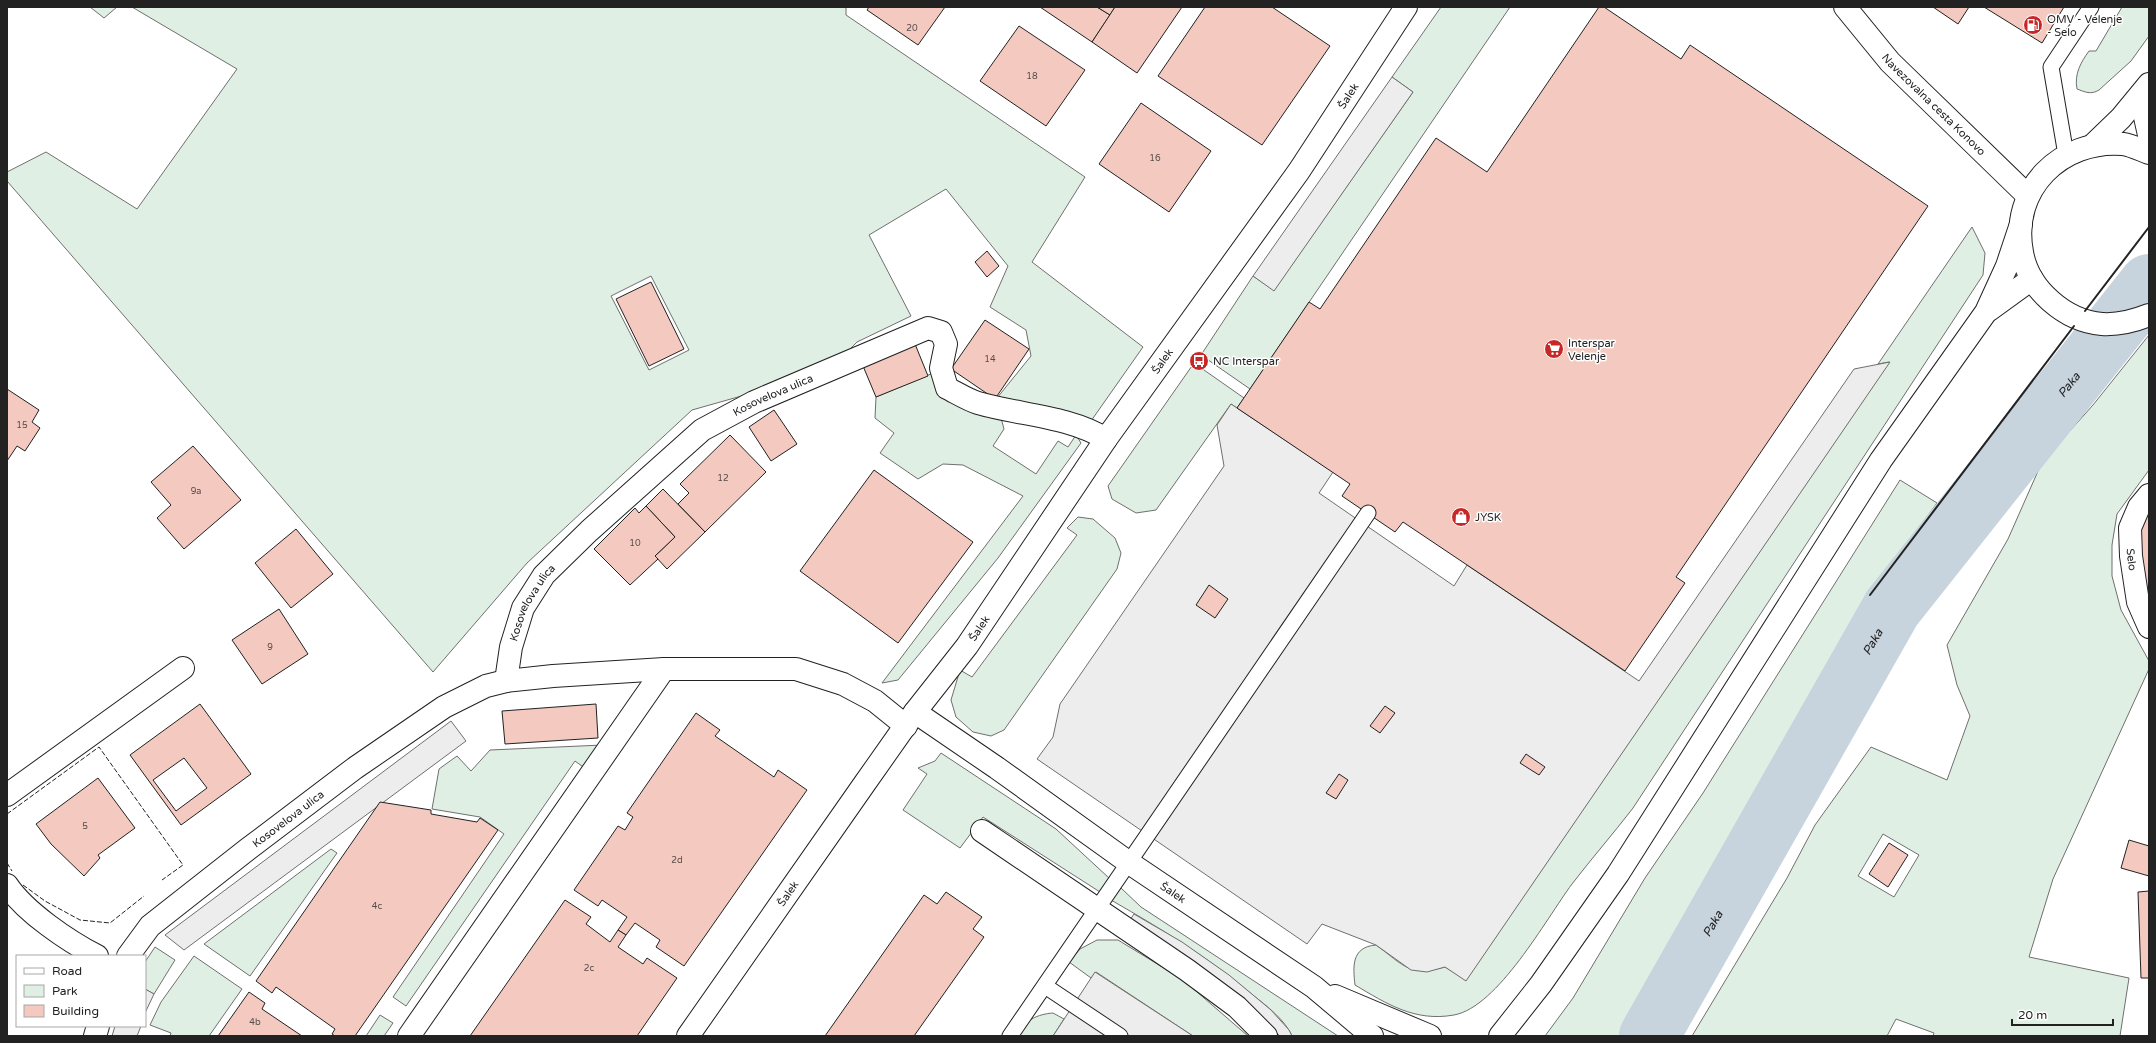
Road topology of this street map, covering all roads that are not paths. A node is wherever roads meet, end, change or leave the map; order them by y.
1 (1406, 7) edge
2 (1845, 7) edge
3 (2091, 7) edge
4 (2149, 84) edge
5 (2149, 107) edge
6 (2149, 134) edge
7 (2093, 145) junction
8 (2149, 152) edge
9 (2066, 155) junction
10 (2028, 196) junction
11 (2021, 224) junction
12 (2032, 279) junction
13 (1986, 312) junction
14 (2141, 318) edge
15 (1106, 439) junction
16 (2149, 495) edge
17 (1368, 513) dead end
18 (2149, 627) edge
19 (182, 668) dead end
20 (664, 669) junction
21 (506, 681) junction
22 (910, 719) junction
23 (7, 795) edge
24 (982, 831) dead end
25 (1128, 862) junction
26 (7, 885) edge
27 (1095, 909) junction
28 (95, 955) edge
29 (129, 955) edge
30 (1045, 986) junction
31 (1314, 987) junction
32 (409, 1036) edge
33 (688, 1036) edge
34 (1010, 1036) edge
35 (1120, 1036) edge
36 (1266, 1036) edge
37 (1372, 1036) edge
38 (1430, 1036) edge
39 (1500, 1036) edge

1 - 15 street, Šalek
2 - 10 street, Navezovalna cesta Konovo
3 - 9 lane
4 - 7 street
5 - 6 street
7 - 8 street
7 - 9 street
9 - 10 street
10 - 11 street
11 - 12 street
11 - 13 street
12 - 13 street
12 - 14 street
13 - 39 street
15 - 21 street, Kosovelova ulica
15 - 22 street, Šalek
16 - 18 street, Selo
17 - 25 lane
19 - 23 street
20 - 21 street, Kosovelova ulica
20 - 22 street, Kosovelova ulica
20 - 32 street
21 - 29 street, Kosovelova ulica
22 - 25 street, Šalek
22 - 33 street, Šalek
24 - 27 street
25 - 27 lane
25 - 31 street, Šalek
26 - 28 street
27 - 30 lane
27 - 36 street
30 - 34 lane
30 - 35 lane
31 - 37 street
31 - 38 street

